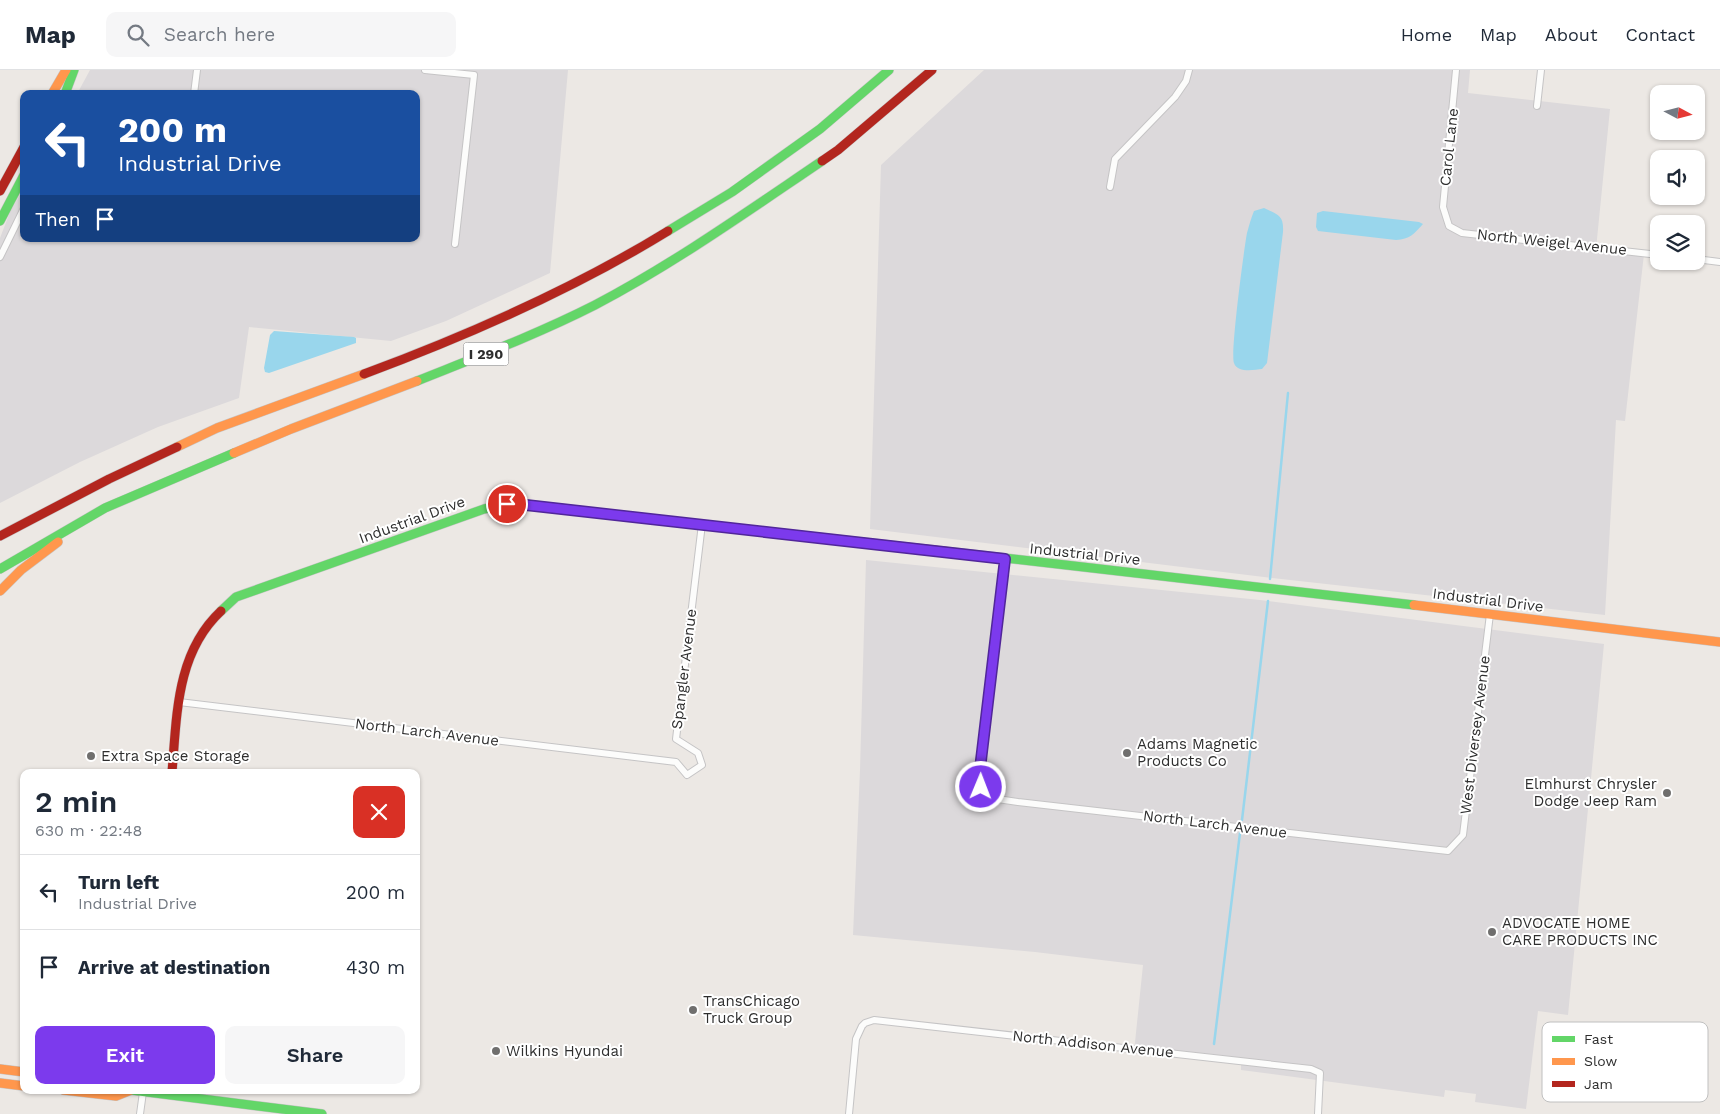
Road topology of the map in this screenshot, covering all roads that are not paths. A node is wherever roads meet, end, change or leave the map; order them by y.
1 (66, 70) edge
2 (74, 70) edge
3 (197, 70) edge
4 (425, 70) edge
5 (889, 70) edge
6 (932, 70) edge
7 (1189, 70) edge
8 (1456, 70) edge
9 (1541, 70) edge
10 (54, 90) edge
11 (66, 90) edge
12 (194, 90) edge
13 (1537, 106) dead end
14 (20, 154) edge
15 (20, 183) edge
16 (1110, 187) dead end
17 (0, 191) edge
18 (20, 216) edge
19 (0, 221) edge
20 (1448, 222) joint
21 (455, 244) dead end
22 (1650, 254) edge
23 (0, 257) edge
24 (1705, 260) edge
25 (1720, 262) edge
26 (105, 508) junction
27 (702, 524) junction
28 (0, 536) edge
29 (1005, 559) junction
30 (0, 568) edge
31 (0, 591) edge
32 (1490, 614) junction
33 (1720, 642) edge
34 (179, 702) junction
35 (676, 762) joint
36 (172, 769) edge
37 (1448, 851) joint
38 (0, 1069) edge
39 (20, 1072) edge
40 (0, 1083) edge
41 (20, 1086) edge
42 (98, 1094) edge
43 (121, 1094) edge
44 (143, 1094) edge
45 (167, 1094) edge
46 (140, 1114) edge
47 (322, 1114) edge
48 (849, 1114) edge
49 (1318, 1114) edge

1 - 10 main road
2 - 11 main road
3 - 12 street
4 - 21 street
5 - 28 main road, I 290
6 - 26 main road, I 290
7 - 16 street
8 - 20 street, Carol Lane
9 - 13 street
14 - 17 main road
15 - 19 main road
18 - 23 street
20 - 22 street, North Weigel Avenue
24 - 25 street
26 - 30 main road, I 290
26 - 31 main road
27 - 29 main road, Industrial Drive
27 - 34 main road, Industrial Drive
27 - 35 street, Spangler Avenue
29 - 32 main road, Industrial Drive
29 - 37 street, North Larch Avenue
32 - 33 main road, Industrial Drive
32 - 37 street, West Diversey Avenue
34 - 35 street, North Larch Avenue
34 - 36 main road, Industrial Drive
38 - 39 main road
40 - 41 main road
42 - 43 main road
44 - 46 street
45 - 47 main road
48 - 49 street, North Addison Avenue

